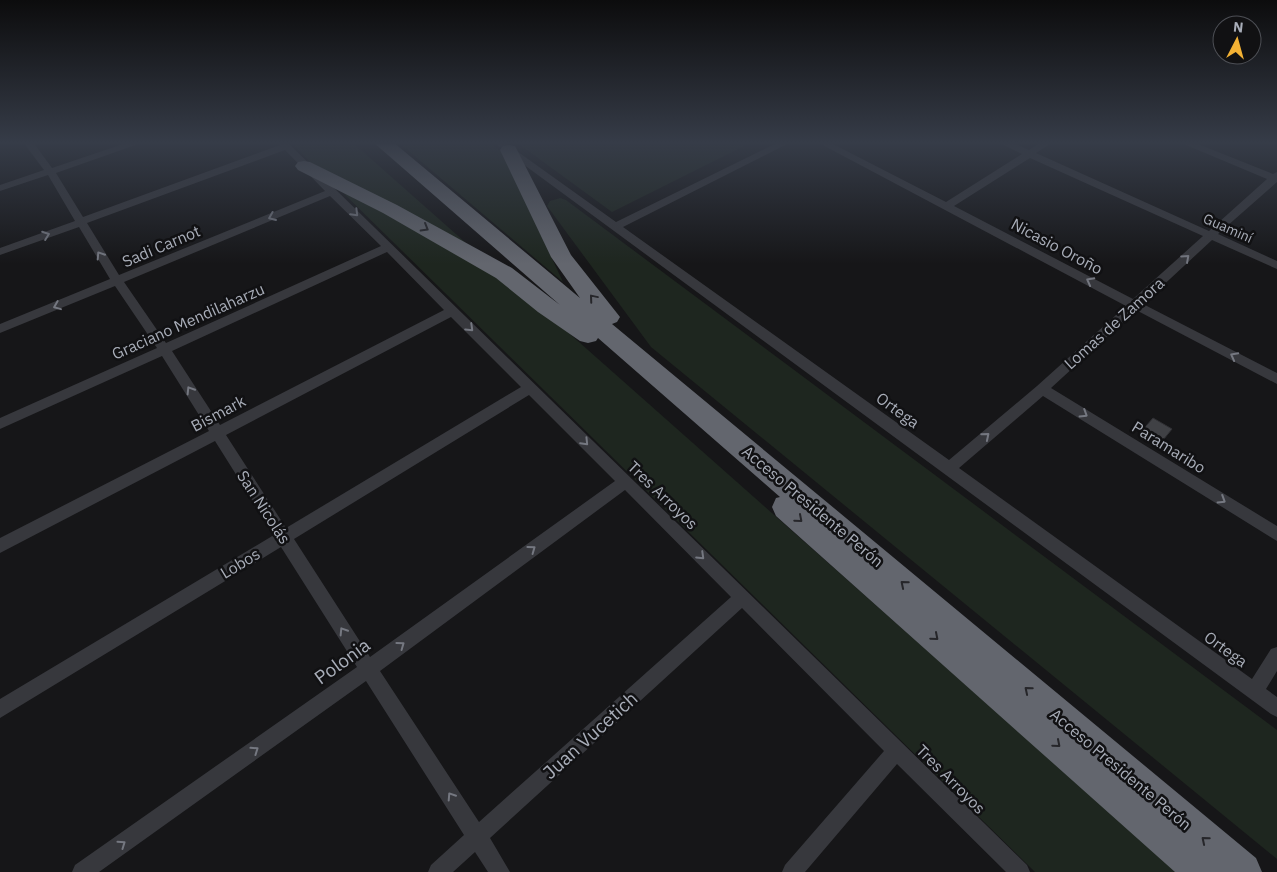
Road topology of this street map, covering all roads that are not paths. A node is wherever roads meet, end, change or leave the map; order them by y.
1 (17, 183) edge
2 (56, 183) edge
3 (183, 183) edge
4 (323, 183) edge
5 (338, 183) edge
6 (414, 183) edge
7 (430, 183) edge
8 (523, 183) edge
9 (556, 183) edge
10 (704, 183) edge
11 (901, 183) edge
12 (984, 183) edge
13 (1094, 183) edge
14 (1271, 183) edge
15 (0, 188) edge
16 (333, 192) junction
17 (947, 206) junction
18 (80, 222) junction
19 (617, 226) junction
20 (1211, 235) junction
21 (389, 247) junction
22 (0, 252) edge
23 (1277, 265) edge
24 (118, 281) junction
25 (1134, 304) junction
26 (452, 311) junction
27 (0, 328) edge
28 (593, 339) junction
29 (164, 349) junction
30 (1277, 379) edge
31 (532, 387) junction
32 (1042, 389) junction
33 (712, 420) junction
34 (0, 424) edge
35 (217, 433) junction
36 (949, 468) junction
37 (624, 482) junction
38 (1277, 534) edge
39 (283, 536) junction
40 (0, 546) edge
41 (742, 597) junction
42 (1277, 655) edge
43 (368, 669) junction
44 (1254, 691) junction
45 (1277, 708) edge
46 (0, 709) edge
47 (897, 750) junction
48 (478, 837) junction
49 (82, 872) edge
50 (438, 872) edge
51 (500, 872) edge
52 (792, 872) edge
53 (1020, 872) edge
54 (1204, 872) edge
55 (1242, 872) edge

1 - 15 street
2 - 18 street, San Nicolás
3 - 18 street
4 - 16 street, Tres Arroyos
5 -> 28 highway
6 - 28 highway, Acceso Presidente Perón
7 - 33 highway, Acceso Presidente Perón
33 -> 8 highway
9 - 19 street, Ortega
10 - 19 street
11 - 17 street, Nicasio Oroño
12 - 17 street
13 - 20 street, Guaminí
14 - 20 street, Lomas de Zamora
16 -> 21 street, Tres Arroyos
16 -> 24 street, Sadi Carnot
25 -> 17 street, Nicasio Oroño
22 -> 18 street
24 -> 18 street, San Nicolás
19 - 36 street, Ortega
20 - 23 street, Guaminí
25 -> 20 street, Lomas de Zamora
21 - 26 street, Tres Arroyos
21 - 29 street, Graciano Mendilaharzu
24 -> 27 street, Sadi Carnot
24 - 29 street, San Nicolás
30 -> 25 street, Nicasio Oroño
25 - 32 street, Lomas de Zamora
26 -> 31 street, Tres Arroyos
26 - 35 street, Bismark
28 -> 54 highway, Acceso Presidente Perón
29 - 34 street, Graciano Mendilaharzu
35 -> 29 street, San Nicolás
31 -> 37 street, Tres Arroyos
31 - 39 street, Lobos
36 -> 32 street, Lomas de Zamora
32 -> 38 street, Paramaribo
55 -> 33 highway, Acceso Presidente Perón
35 - 39 street, San Nicolás
35 - 40 street, Bismark
36 - 44 street, Ortega
37 -> 41 street, Tres Arroyos
43 -> 37 street, Polonia
43 -> 39 street, San Nicolás
39 - 46 street, Lobos
41 - 47 street, Tres Arroyos
41 - 48 street, Juan Vucetich
42 - 44 street
48 -> 43 street, San Nicolás
49 -> 43 street, Polonia
44 - 45 street, Ortega
47 - 52 street
47 - 53 street, Tres Arroyos
48 - 50 street, Juan Vucetich
48 - 51 street, San Nicolás

